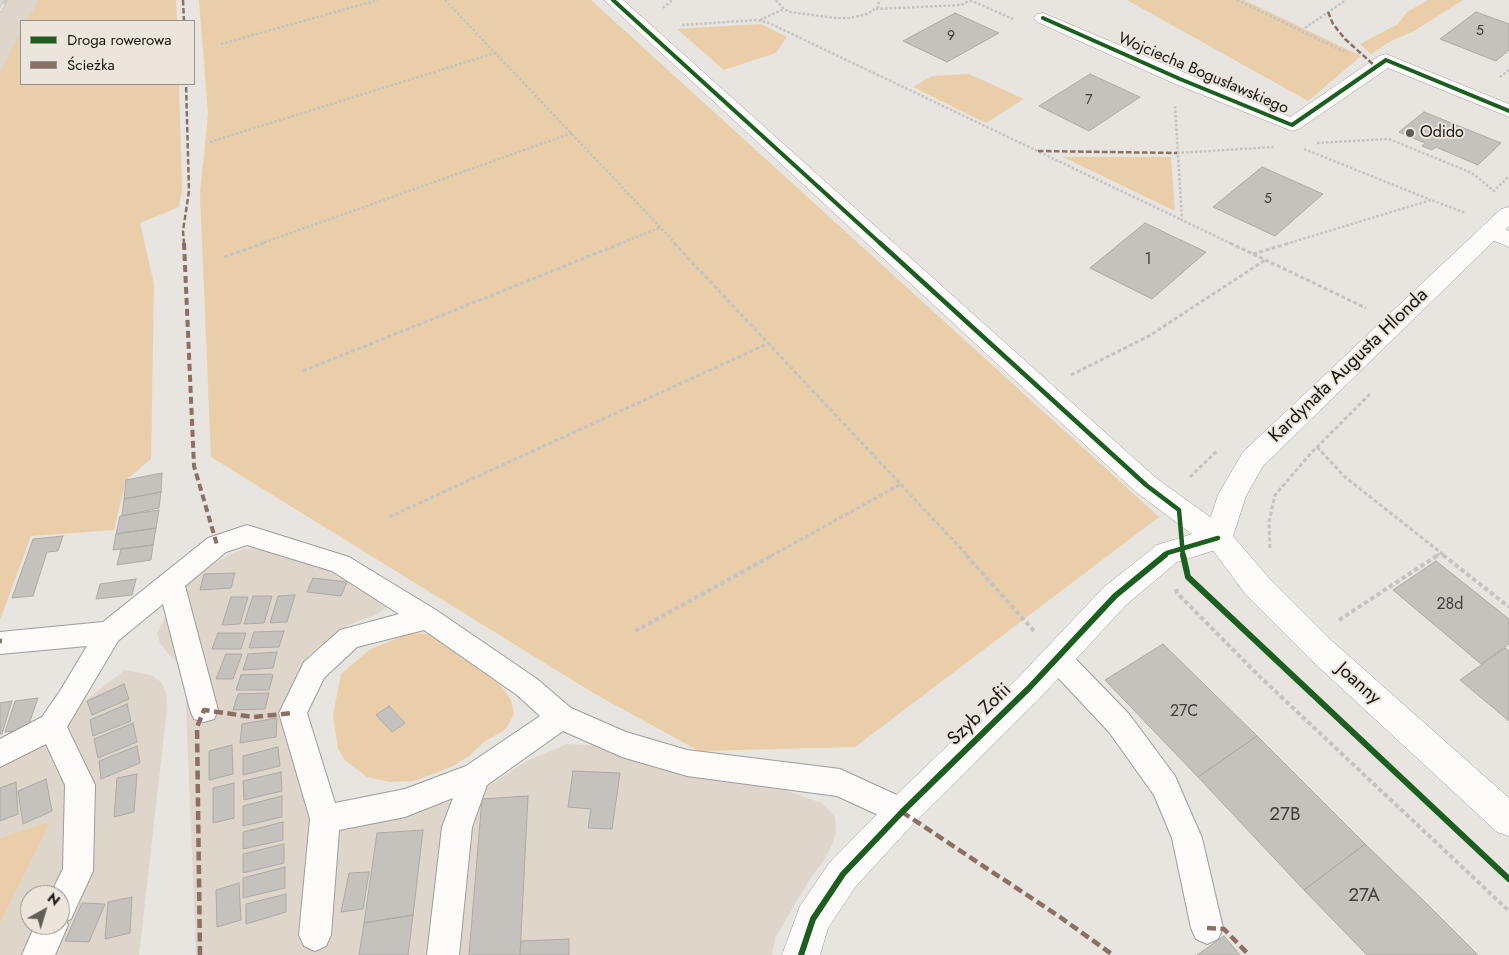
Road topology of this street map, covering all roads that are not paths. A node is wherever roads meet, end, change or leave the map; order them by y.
1 (613, 0) edge
2 (1043, 18) dead end
3 (1509, 110) edge
4 (1509, 214) edge
5 (1500, 236) edge
6 (1218, 538) junction
7 (171, 583) junction
8 (427, 618) junction
9 (109, 633) junction
10 (0, 643) edge
11 (1057, 658) junction
12 (204, 710) dead end
13 (561, 717) junction
14 (52, 726) junction
15 (0, 754) edge
16 (476, 776) junction
17 (902, 812) junction
18 (325, 819) junction
19 (1509, 820) edge
20 (70, 887) edge
21 (1207, 928) dead end
22 (47, 935) edge
23 (316, 935) dead end
24 (38, 955) edge
25 (443, 955) edge
26 (801, 955) edge

1 - 6 street, Joanny
2 - 3 street, Wojciecha Bogusławskiego
4 - 5 street, Kardynała Augusta Hlonda
5 - 6 street, Kardynała Augusta Hlonda
6 - 11 street, Szyb Zofii
6 - 19 street, Joanny
7 - 8 lane
7 - 9 lane
7 - 12 lane
8 - 13 lane
8 - 18 lane
9 - 10 lane
9 - 14 lane
11 - 17 street, Szyb Zofii
11 - 21 lane
13 - 16 lane
13 - 17 lane
14 - 15 lane
14 - 20 lane
16 - 18 lane
16 - 25 lane
17 - 26 street, Szyb Zofii
18 - 23 lane
22 - 24 lane

